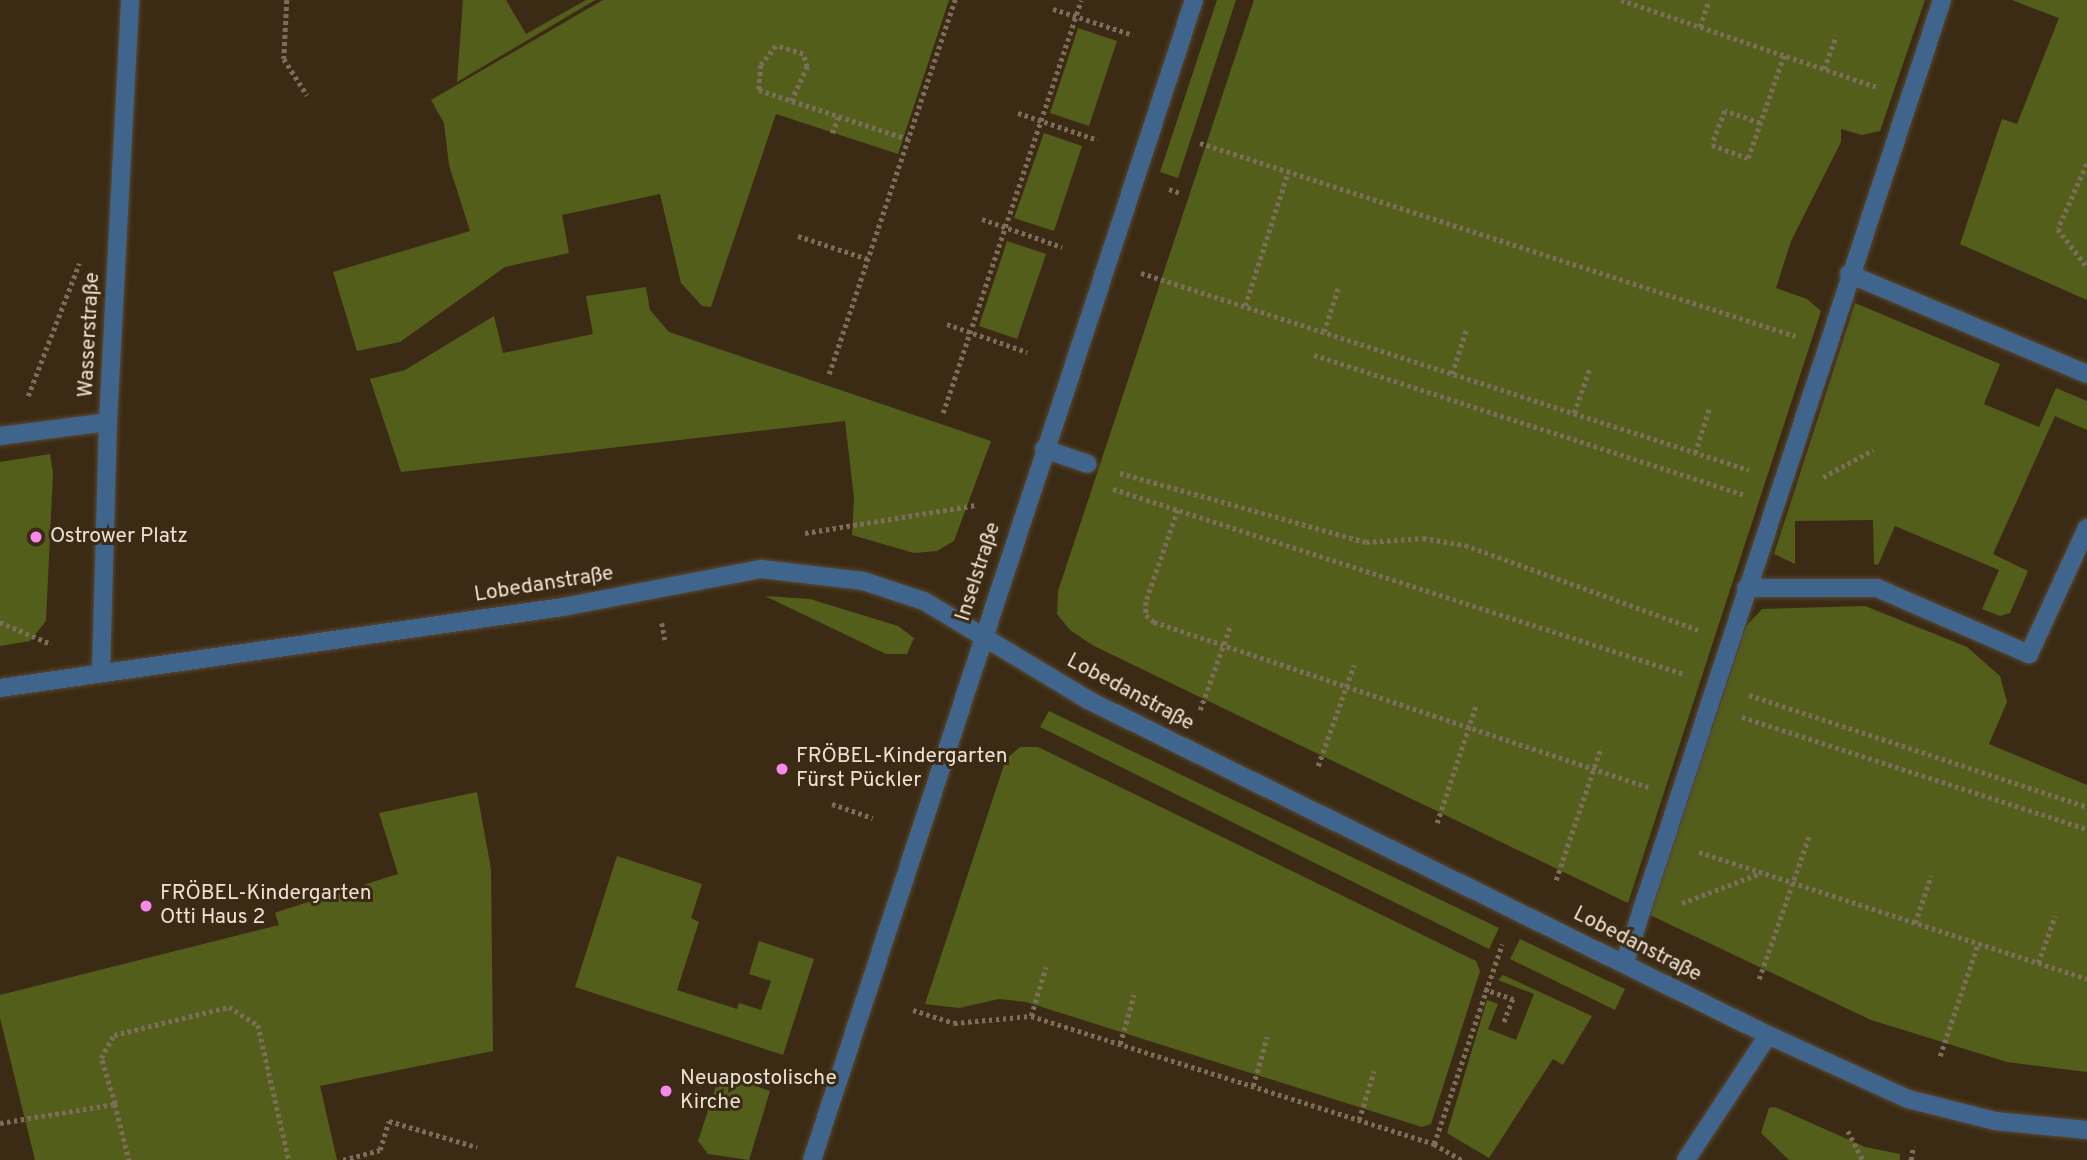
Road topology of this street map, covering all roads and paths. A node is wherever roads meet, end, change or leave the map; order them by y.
1 (130, 0) edge
2 (287, 0) edge
3 (955, 0) edge
4 (1081, 0) edge
5 (1194, 0) edge
6 (1621, 0) edge
7 (1709, 0) edge
8 (1942, 0) edge
9 (1053, 9) dead end
10 (1075, 16) junction
11 (1700, 27) junction
12 (1133, 35) dead end
13 (1836, 36) dead end
14 (1784, 55) junction
15 (1824, 69) junction
16 (1865, 83) dead end
17 (307, 95) dead end
18 (791, 100) junction
19 (1018, 113) dead end
20 (839, 116) junction
21 (1041, 121) junction
22 (1760, 123) junction
23 (832, 133) dead end
24 (908, 139) junction
25 (1098, 140) dead end
26 (1200, 143) dead end
27 (2087, 164) edge
28 (1288, 172) junction
29 (982, 219) dead end
30 (1005, 227) junction
31 (798, 236) dead end
32 (1062, 247) dead end
33 (82, 255) dead end
34 (868, 259) junction
35 (1107, 262) junction
36 (2087, 267) edge
37 (1849, 274) junction
38 (1339, 285) dead end
39 (1245, 306) junction
40 (947, 324) dead end
41 (1468, 327) dead end
42 (970, 332) junction
43 (1324, 332) junction
44 (1826, 345) junction
45 (1027, 352) dead end
46 (1314, 355) dead end
47 (1590, 367) dead end
48 (829, 374) dead end
49 (1452, 374) junction
50 (2087, 374) edge
51 (1710, 406) dead end
52 (943, 413) dead end
53 (1574, 413) junction
54 (108, 422) junction
55 (4, 436) edge
56 (1044, 449) junction
57 (1695, 453) junction
58 (1088, 464) joint
59 (1781, 482) junction
60 (1106, 486) dead end
61 (976, 505) dead end
62 (1774, 505) junction
63 (1178, 510) junction
64 (2087, 528) edge
65 (805, 533) dead end
66 (1746, 588) junction
67 (662, 622) dead end
68 (1231, 624) dead end
69 (982, 635) junction
70 (665, 640) dead end
71 (1729, 641) junction
72 (1224, 646) junction
73 (1354, 665) dead end
74 (101, 672) junction
75 (1715, 684) junction
76 (1346, 686) junction
77 (0, 688) edge
78 (1476, 705) dead end
79 (1708, 706) junction
80 (1200, 710) dead end
81 (1469, 727) junction
82 (1601, 747) dead end
83 (1318, 766) dead end
84 (1594, 769) junction
85 (1678, 797) junction
86 (832, 804) dead end
87 (2087, 807) edge
88 (873, 818) dead end
89 (1437, 822) dead end
90 (2087, 829) edge
91 (1809, 836) dead end
92 (1664, 841) junction
93 (1761, 873) junction
94 (1931, 876) dead end
95 (1556, 880) dead end
96 (1793, 883) junction
97 (1519, 912) junction
98 (2055, 916) dead end
99 (1639, 919) junction
100 (1915, 923) junction
101 (1978, 944) junction
102 (2038, 963) junction
103 (1624, 964) junction
104 (1046, 967) dead end
105 (1759, 979) dead end
106 (2087, 979) edge
107 (1485, 989) junction
108 (1134, 995) dead end
109 (913, 1010) dead end
110 (1031, 1016) junction
111 (1504, 1023) dead end
112 (1768, 1035) junction
113 (1267, 1037) dead end
114 (1120, 1044) junction
115 (1940, 1056) dead end
116 (1374, 1071) dead end
117 (1253, 1086) junction
118 (115, 1104) junction
119 (1359, 1120) junction
120 (0, 1123) edge
121 (1848, 1130) dead end
122 (2087, 1130) edge
123 (1434, 1144) junction
124 (1913, 1146) dead end
125 (477, 1147) dead end
126 (130, 1160) edge
127 (289, 1160) edge
128 (343, 1160) edge
129 (812, 1160) edge
130 (1461, 1160) edge
131 (1686, 1160) edge
132 (1863, 1160) edge
133 (1911, 1160) edge

1 - 54 street, Wasserstraße
2 - 17 path
3 - 24 path
4 - 10 path
5 - 35 street, Inselstraße
6 - 11 path
7 - 11 path
8 - 37 street
9 - 10 path
10 - 12 path
10 - 21 path
11 - 14 path
13 - 15 path
14 - 15 path
14 - 22 path
15 - 16 path
18 - 18 path
18 - 20 path
19 - 21 path
20 - 23 path
20 - 24 path
21 - 25 path
21 - 30 path
22 - 22 path
24 - 34 path
26 - 28 path
27 - 36 path
28 - 39 path
28 - 44 path
29 - 30 path
30 - 32 path
30 - 42 path
31 - 34 path
33 - 55 path
34 - 48 path
35 - 39 path
35 - 56 street, Inselstraße
37 - 44 street
37 - 50 street
38 - 43 path
39 - 43 path
40 - 42 path
41 - 49 path
42 - 45 path
42 - 52 path
43 - 49 path
44 - 59 street
46 - 62 path
47 - 53 path
49 - 53 path
51 - 57 path
53 - 57 path
54 - 55 street
54 - 74 street, Wasserstraße
56 - 58 street
56 - 69 street, Inselstraße
57 - 59 path
58 - 71 path
59 - 62 street
60 - 63 path
61 - 65 path
62 - 66 street
63 - 72 path
63 - 75 path
64 - 66 street
66 - 71 street
67 - 70 path
68 - 72 path
69 - 74 street, Lobedanstraße
69 - 97 street, Lobedanstraße
69 - 129 street, Inselstraße
71 - 75 street
72 - 76 path
72 - 80 path
73 - 76 path
74 - 77 street
75 - 79 street
75 - 87 path
76 - 81 path
76 - 83 path
78 - 81 path
79 - 85 street
79 - 90 path
81 - 84 path
81 - 89 path
82 - 84 path
84 - 85 path
84 - 95 path
85 - 92 street
86 - 88 path
91 - 96 path
92 - 93 path
92 - 99 street
93 - 96 path
93 - 99 path
94 - 100 path
96 - 100 path
96 - 105 path
97 - 103 street, Lobedanstraße
97 - 107 path
98 - 102 path
99 - 103 street
100 - 101 path
101 - 102 path
101 - 115 path
102 - 106 path
103 - 112 street, Lobedanstraße
104 - 110 path
107 - 111 path
107 - 123 path
108 - 114 path
109 - 110 path
110 - 114 path
112 - 122 street, Lobedanstraße
112 - 131 street
113 - 117 path
114 - 117 path
116 - 119 path
117 - 119 path
118 - 120 path
118 - 126 path
118 - 127 path
119 - 123 path
121 - 132 path
123 - 130 path
124 - 133 path
125 - 128 path

